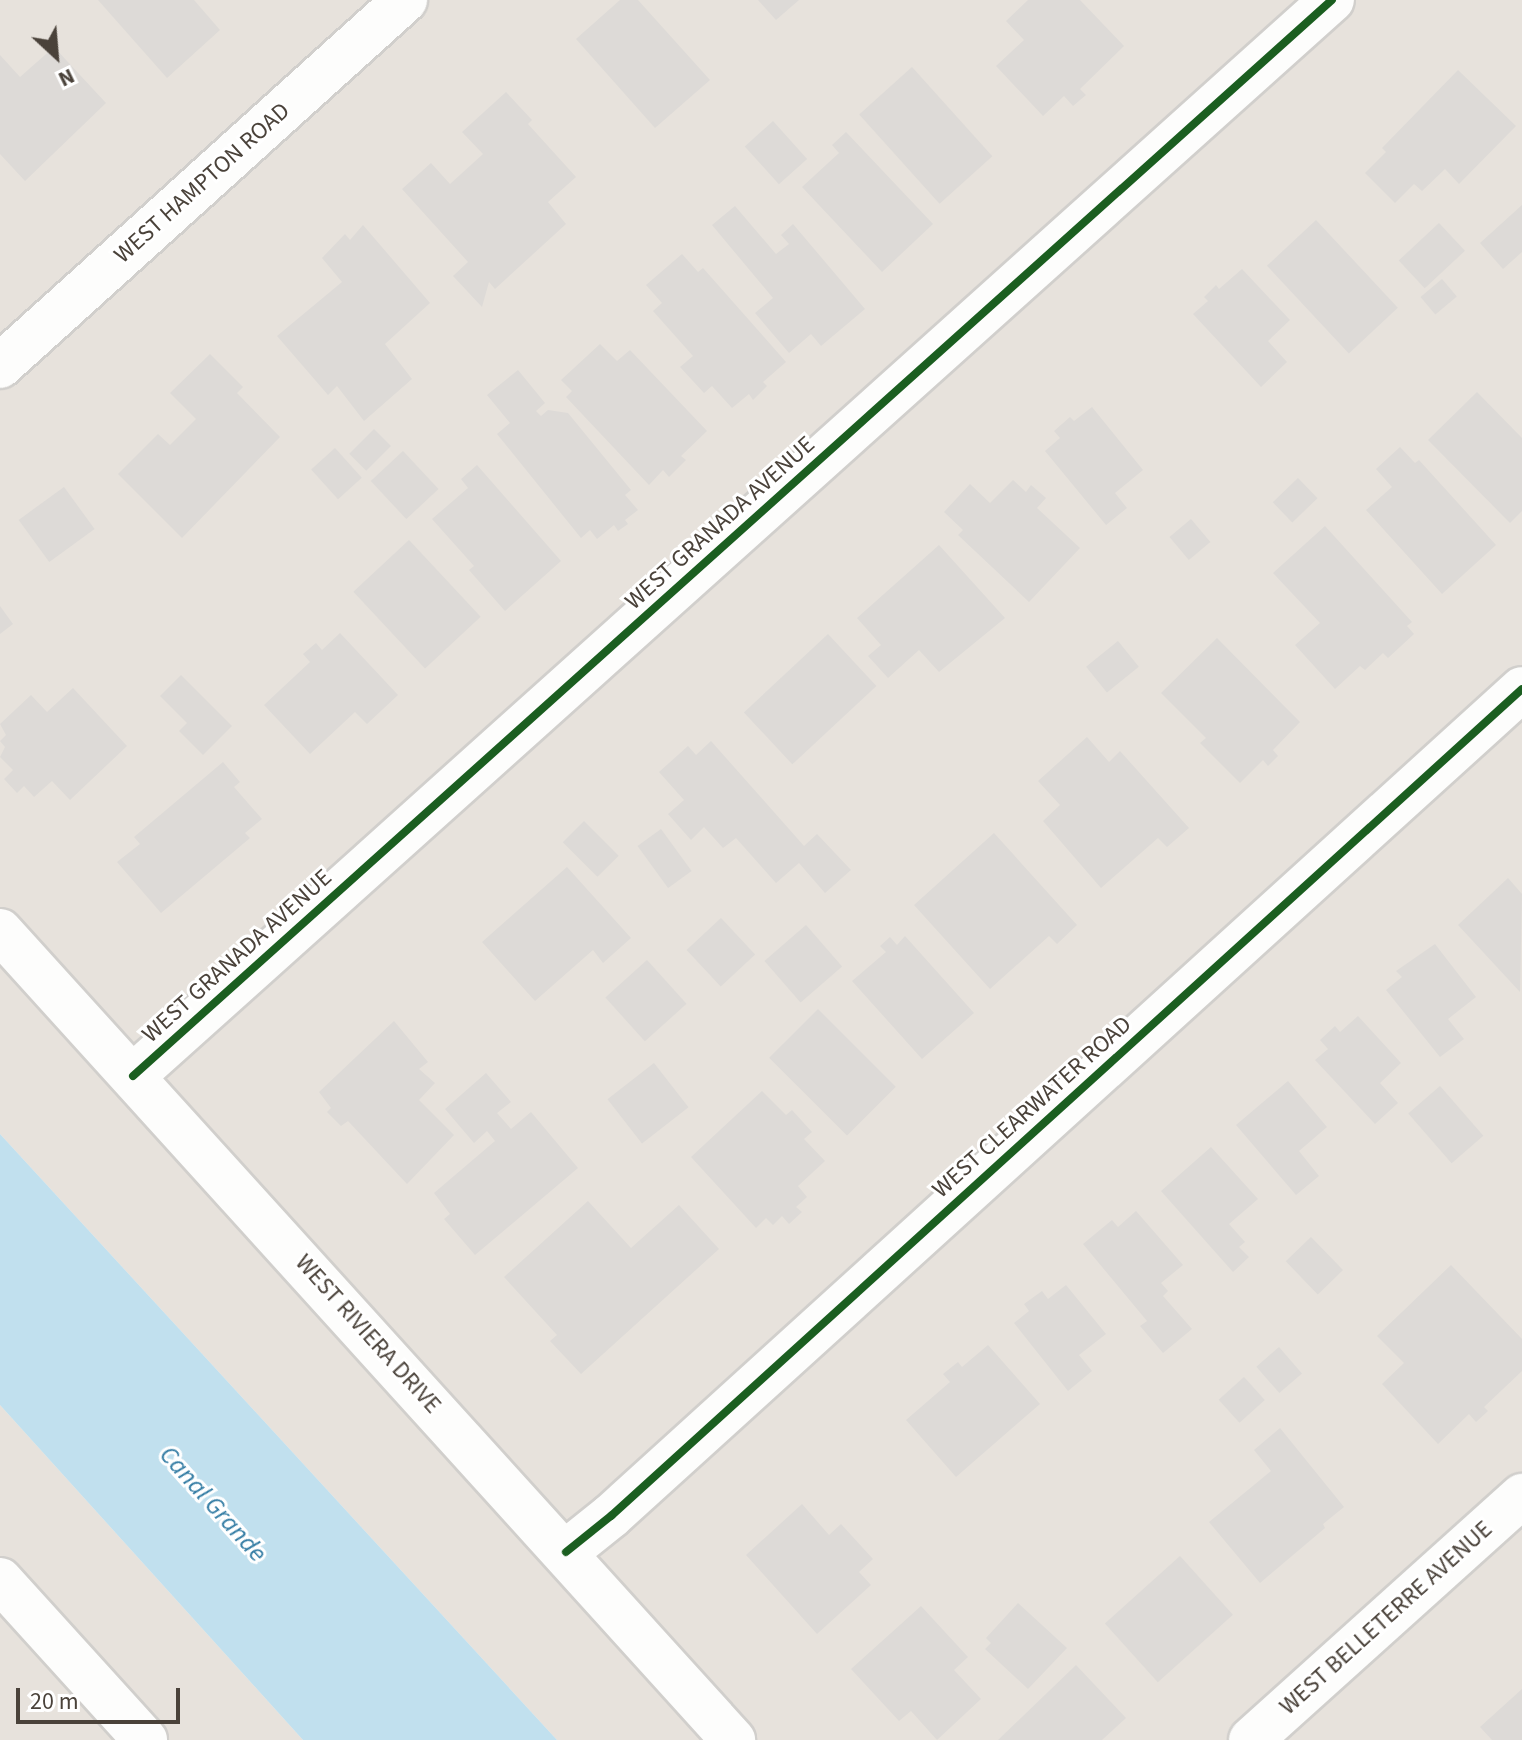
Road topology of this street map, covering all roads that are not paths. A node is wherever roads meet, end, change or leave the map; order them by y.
1 (405, 0) edge
2 (1332, 0) edge
3 (0, 366) edge
4 (1522, 689) edge
5 (0, 931) edge
6 (133, 1076) junction
7 (1522, 1496) edge
8 (566, 1552) junction
9 (0, 1580) edge
10 (145, 1740) edge
11 (733, 1740) edge
12 (1251, 1740) edge

1 - 3 street, WEST HAMPTON ROAD
2 - 6 street, WEST GRANADA AVENUE
4 - 8 street, WEST CLEARWATER ROAD
5 - 6 street, WEST RIVIERA DRIVE
6 - 8 street, WEST RIVIERA DRIVE
7 - 12 street, WEST BELLETERRE AVENUE
8 - 11 street, WEST RIVIERA DRIVE
9 - 10 street

